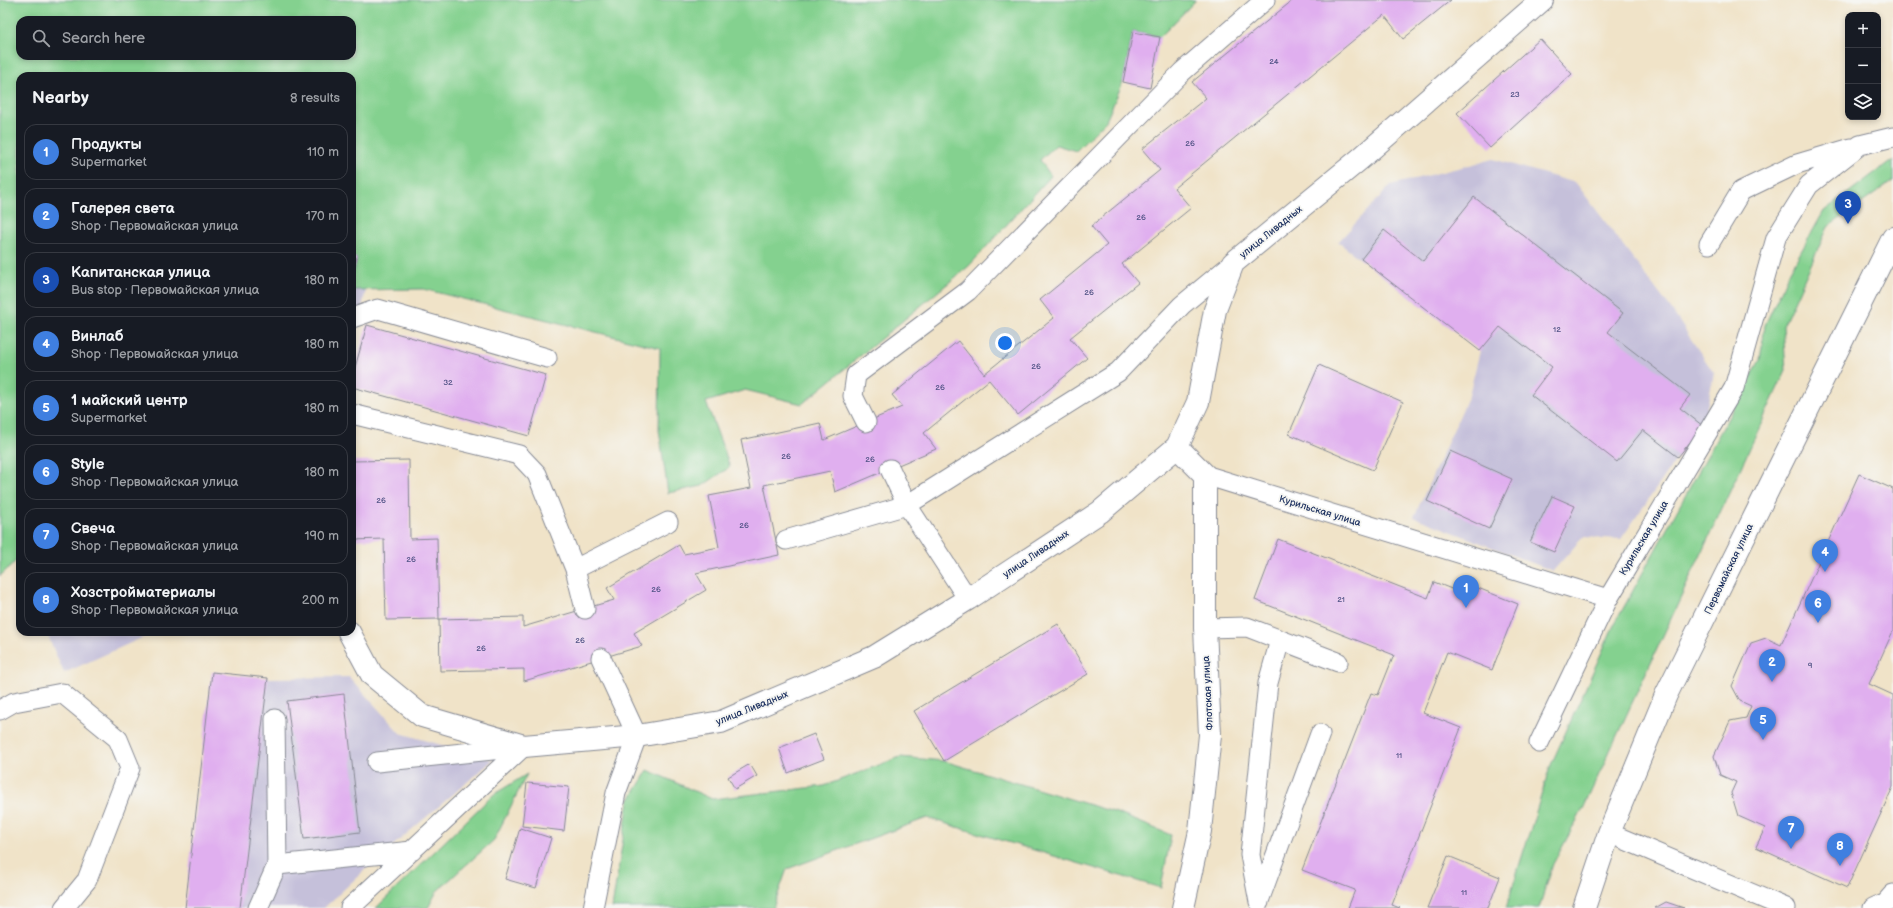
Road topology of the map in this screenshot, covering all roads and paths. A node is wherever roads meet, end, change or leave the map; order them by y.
1 (1265, 0) edge
2 (1542, 0) edge
3 (1893, 137) edge
4 (1860, 145) junction
5 (1893, 238) edge
6 (1709, 244) dead end
7 (1233, 263) junction
8 (356, 317) edge
9 (547, 358) dead end
10 (356, 415) edge
11 (866, 422) dead end
12 (1177, 447) junction
13 (890, 469) dead end
14 (1205, 475) junction
15 (908, 505) junction
16 (668, 522) dead end
17 (786, 540) dead end
18 (575, 568) junction
19 (968, 599) junction
20 (1608, 599) junction
21 (584, 609) dead end
22 (1205, 628) junction
23 (351, 636) edge
24 (1280, 640) junction
25 (601, 658) dead end
26 (1338, 662) dead end
27 (0, 710) edge
28 (275, 719) dead end
29 (1320, 734) dead end
30 (637, 736) junction
31 (1539, 743) dead end
32 (524, 746) junction
33 (377, 762) dead end
34 (1609, 833) junction
35 (412, 851) junction
36 (276, 865) junction
37 (1753, 902) edge
38 (1258, 905) edge
39 (64, 908) edge
40 (258, 908) edge
41 (350, 908) edge
42 (593, 908) edge
43 (1183, 908) edge
44 (1584, 908) edge
45 (1786, 908) edge

1 - 11 lane
2 - 7 street, улица Ливадных
3 - 4 lane, Курильская улица
4 - 6 lane
4 - 20 lane, Курильская улица
5 - 34 street, Первомайская улица
7 - 12 street, улица Ливадных
7 - 15 lane
8 - 9 lane
10 - 18 lane
12 - 14 street
12 - 19 street, улица Ливадных
13 - 15 lane
14 - 20 lane, Курильская улица
14 - 22 street, Флотская улица
15 - 17 lane
15 - 19 lane
16 - 18 lane
18 - 21 lane
19 - 30 street, улица Ливадных
20 - 31 lane
22 - 24 lane
22 - 43 street, Флотская улица
23 - 32 street, улица Ливадных
24 - 26 lane
24 - 38 lane
25 - 30 lane
27 - 39 lane
28 - 36 lane
29 - 38 lane
30 - 32 street, улица Ливадных
30 - 42 lane
32 - 33 lane
32 - 35 lane
34 - 37 lane
34 - 44 street, Первомайская улица
35 - 36 lane
35 - 41 lane
36 - 40 lane
37 - 45 lane

